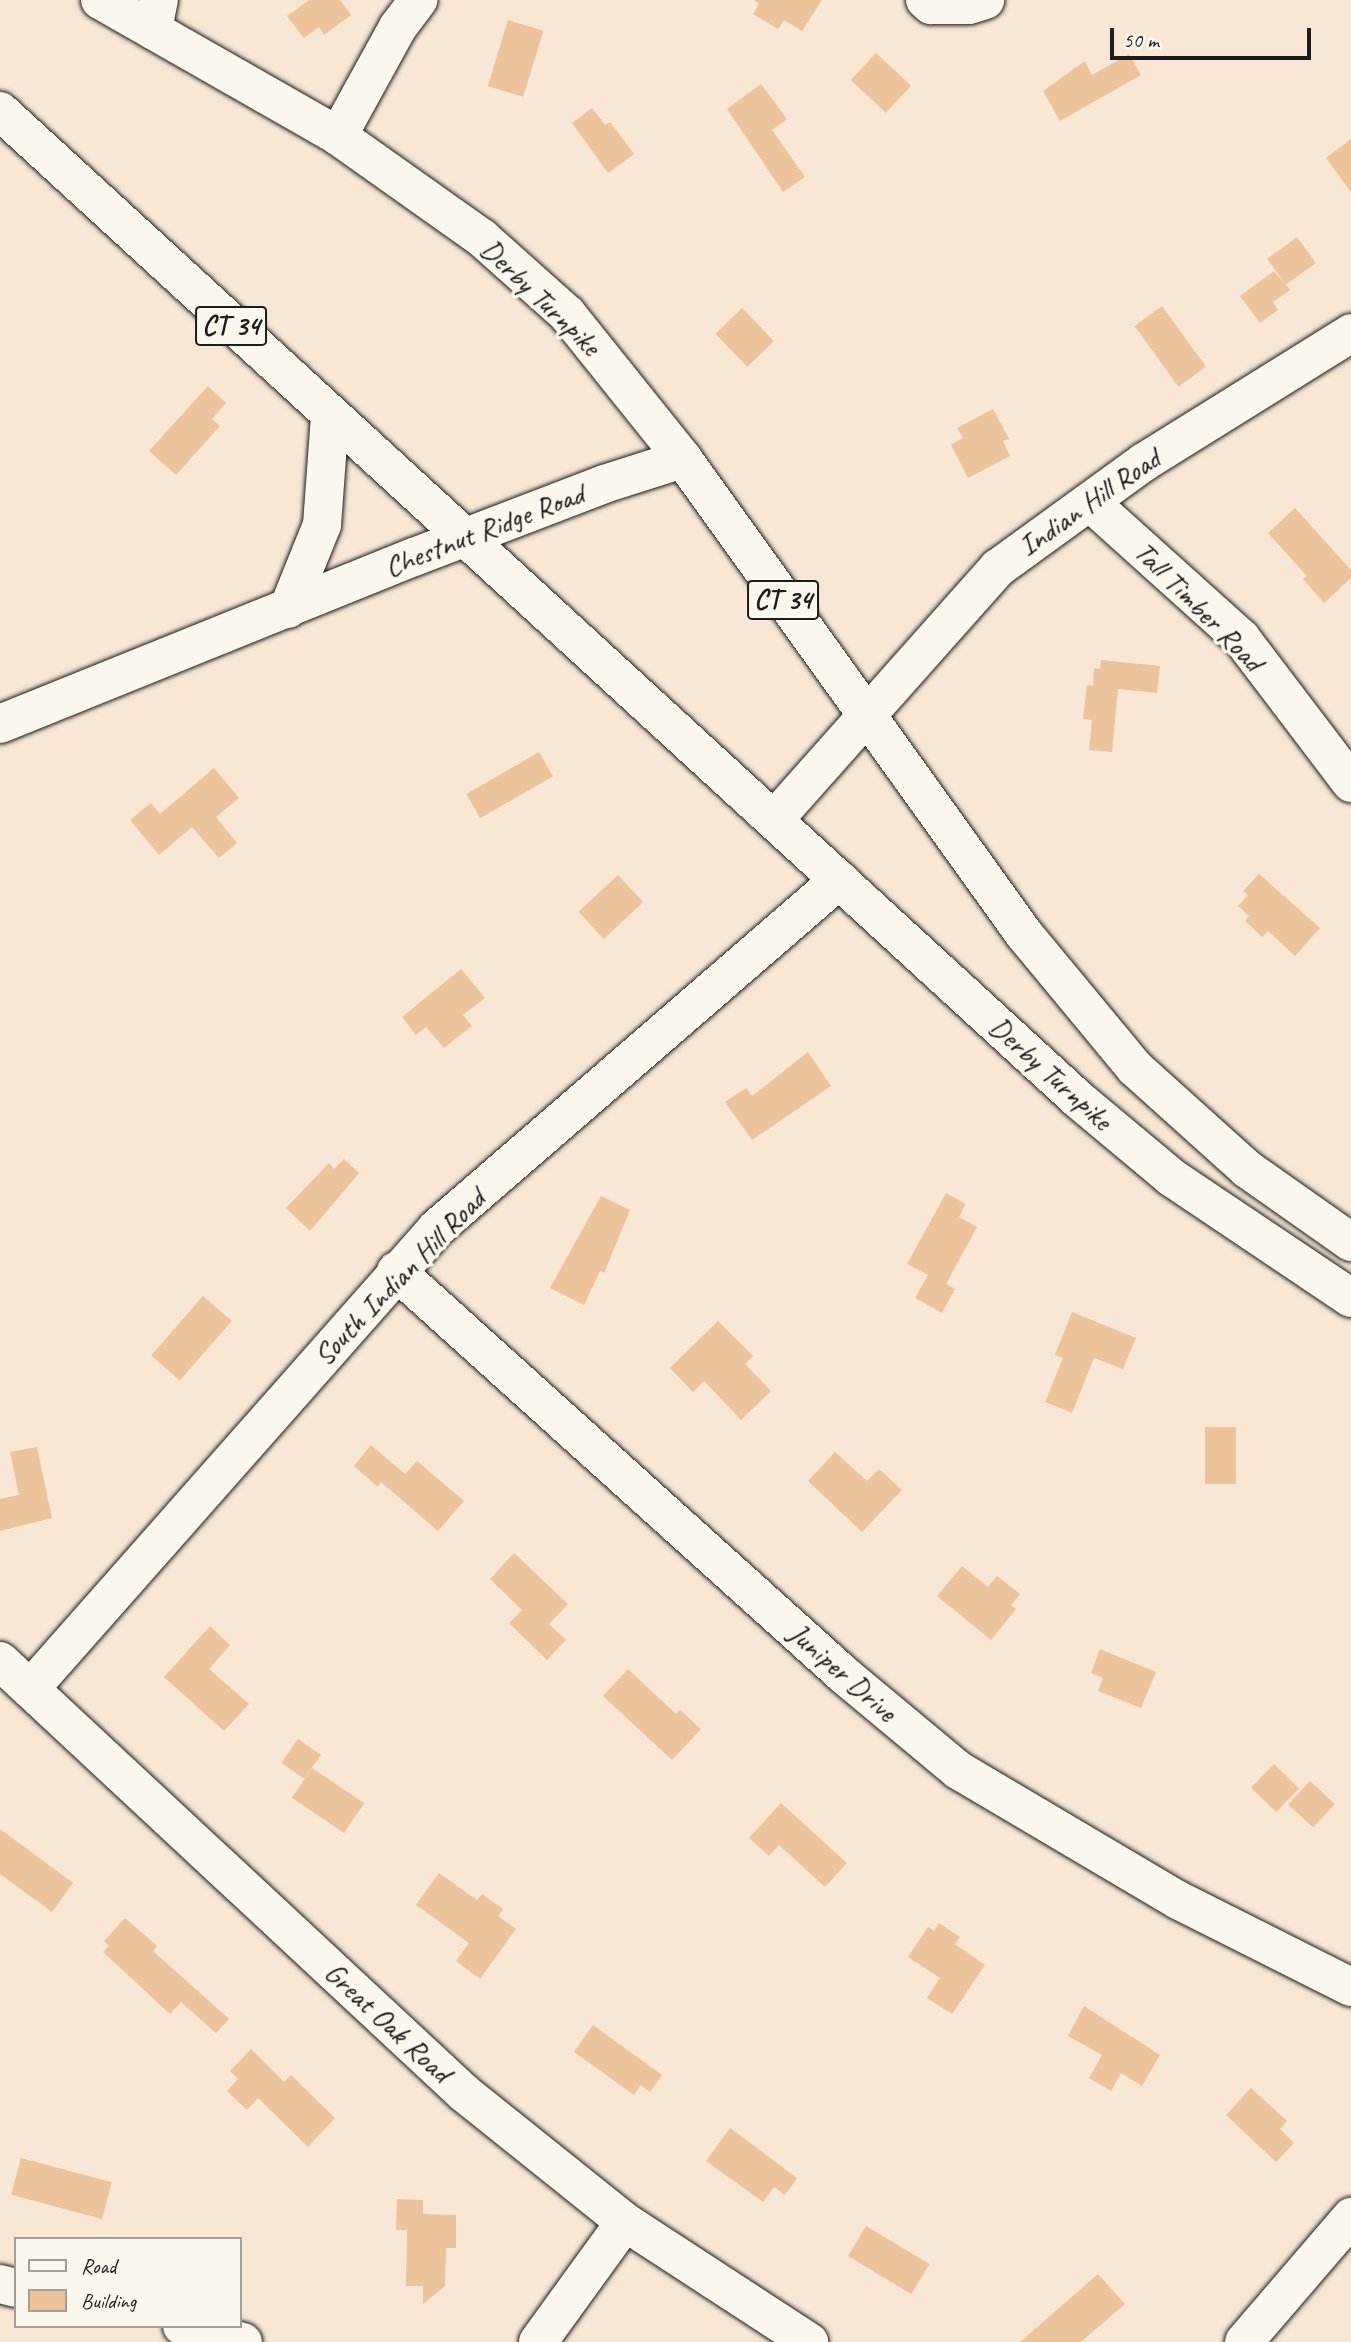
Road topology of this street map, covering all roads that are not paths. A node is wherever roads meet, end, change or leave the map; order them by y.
1 (100, 0) edge
2 (418, 0) edge
3 (925, 0) edge
4 (985, 0) edge
5 (156, 15) edge
6 (0, 111) edge
7 (338, 136) junction
8 (1351, 333) edge
9 (330, 417) junction
10 (683, 459) junction
11 (1091, 503) junction
12 (464, 538) junction
13 (288, 609) junction
14 (866, 718) junction
15 (0, 724) edge
16 (1351, 783) edge
17 (774, 820) junction
18 (839, 880) junction
19 (1351, 1242) edge
20 (396, 1271) junction
21 (1351, 1297) edge
22 (0, 1661) edge
23 (30, 1689) junction
24 (1351, 1987) edge
25 (1351, 2217) edge
26 (625, 2222) junction
27 (190, 2328) edge
28 (243, 2342) edge
29 (538, 2342) edge
30 (809, 2342) edge
31 (1244, 2342) edge

1 - 5 main road, Derby Turnpike / CT 34
2 - 7 main road
3 - 4 main road
5 - 7 main road, Derby Turnpike / CT 34
6 - 9 main road, Derby Turnpike / CT 34
7 - 10 main road, Derby Turnpike / CT 34
8 - 11 main road, Indian Hill Road
9 - 12 main road, Derby Turnpike / CT 34
9 - 13 main road
10 - 12 main road, Chestnut Ridge Road
10 - 14 main road, Derby Turnpike / CT 34
11 - 14 main road, Indian Hill Road
11 - 16 main road, Tall Timber Road
12 - 13 main road, Chestnut Ridge Road
12 - 17 main road, Derby Turnpike / CT 34
13 - 15 main road, Chestnut Ridge Road
14 - 17 main road
14 - 19 main road, Derby Turnpike / CT 34
17 - 18 main road, Derby Turnpike / CT 34
18 - 20 main road, South Indian Hill Road
18 - 21 main road, Derby Turnpike / CT 34
20 - 23 main road, South Indian Hill Road
20 - 24 main road, Juniper Drive
22 - 23 main road, Great Oak Road
23 - 26 main road, Great Oak Road
25 - 31 main road
26 - 29 main road
26 - 30 main road, Great Oak Road
27 - 28 main road

